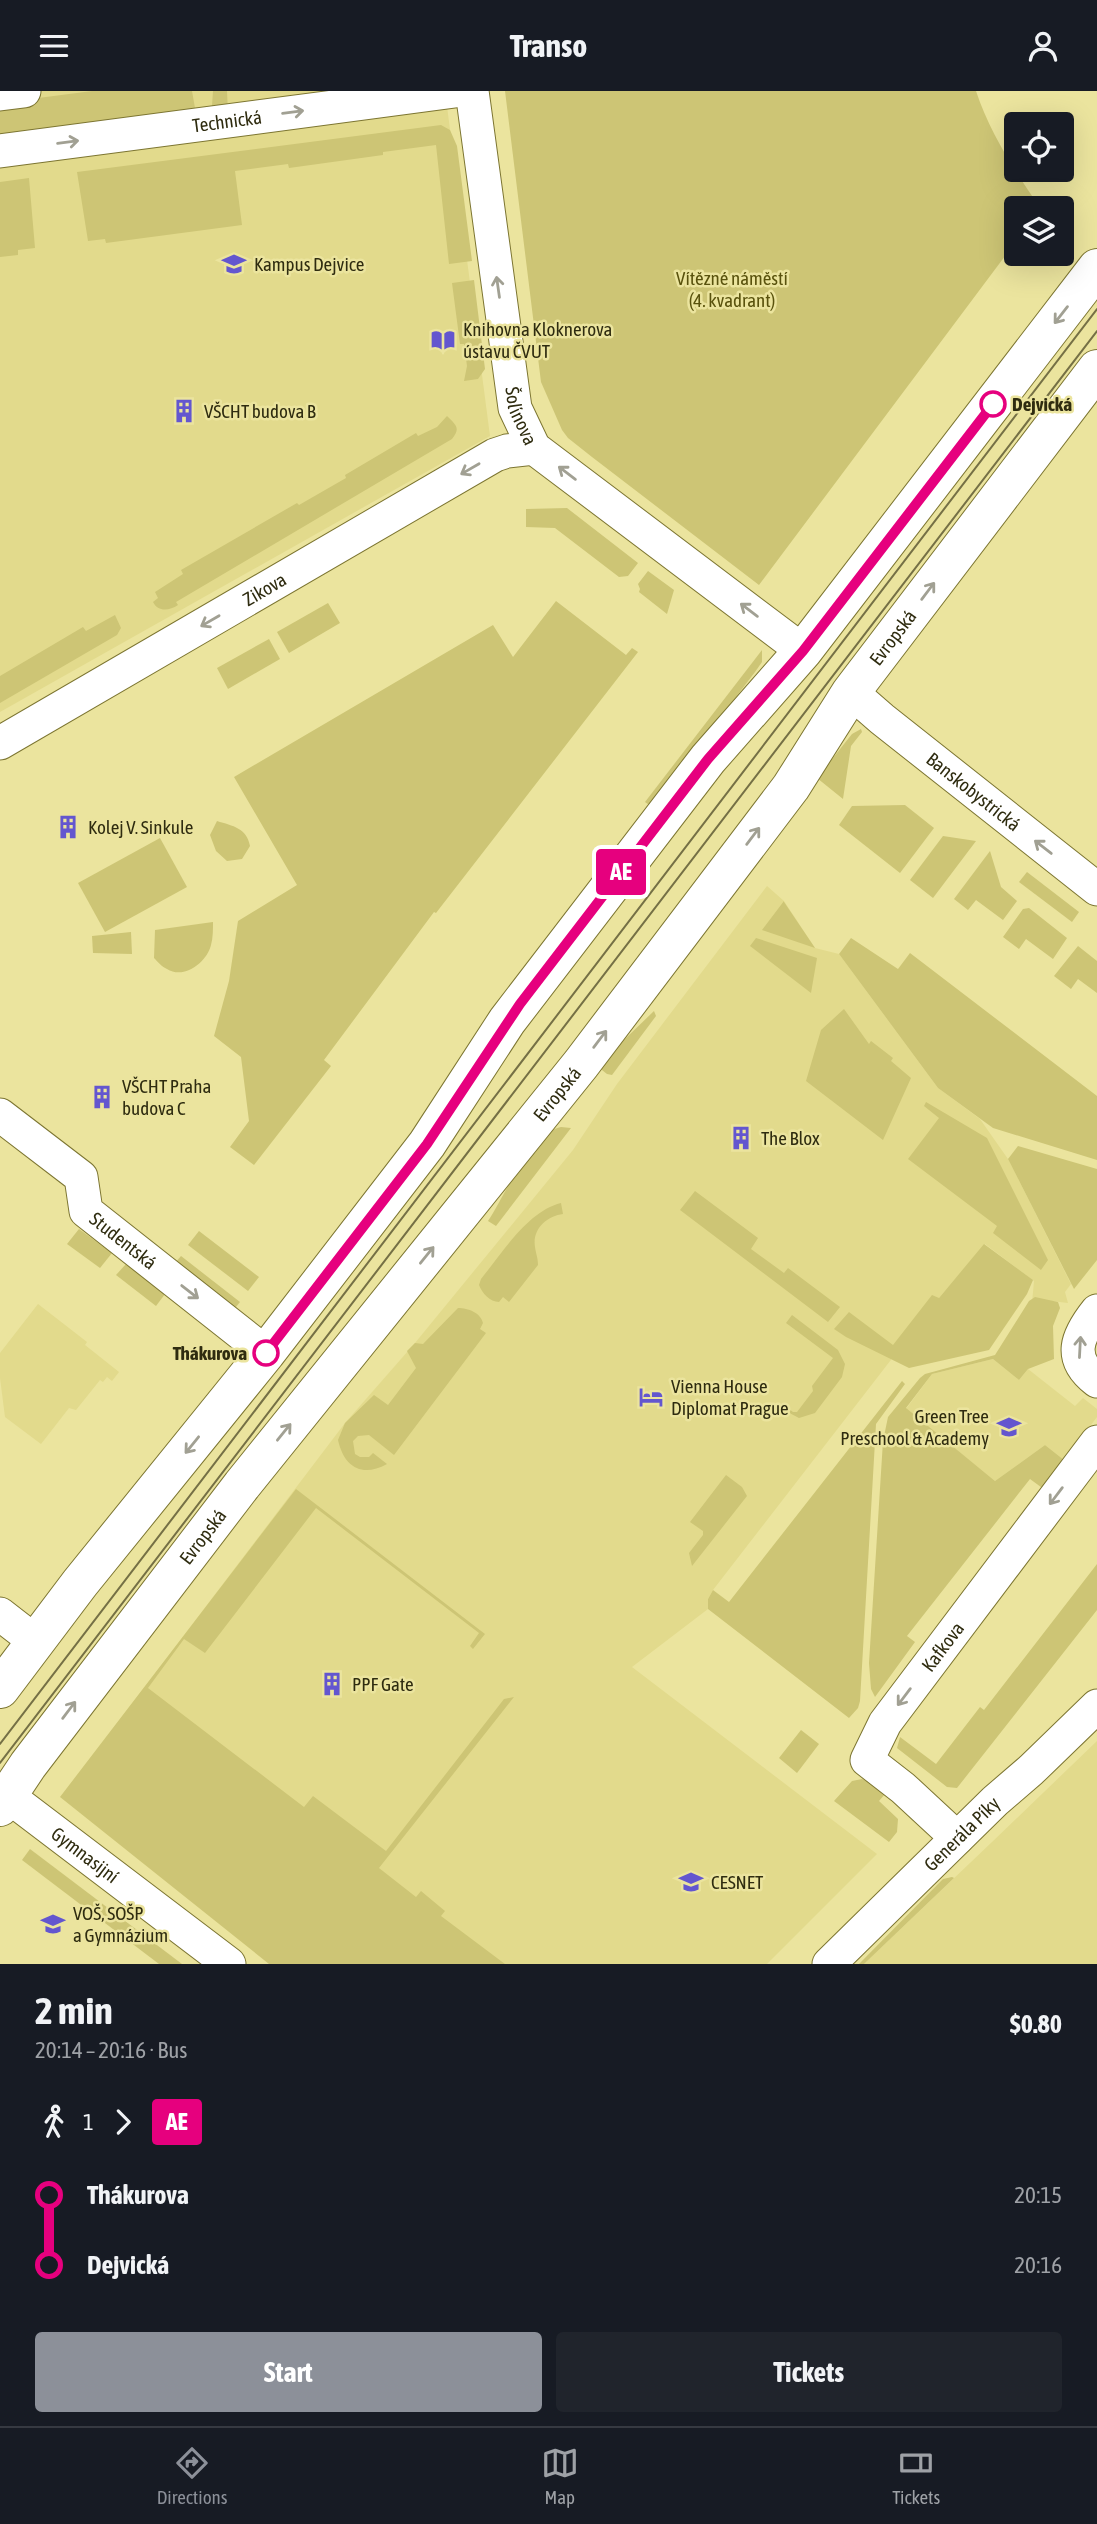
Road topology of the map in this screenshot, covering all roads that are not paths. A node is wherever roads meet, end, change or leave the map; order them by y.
1 (24, 91) edge
2 (455, 91) edge
3 (472, 91) edge
4 (0, 94) edge
5 (0, 151) edge
6 (1097, 268) edge
7 (1097, 369) edge
8 (534, 448) junction
9 (803, 651) junction
10 (852, 692) junction
11 (0, 743) edge
12 (1097, 889) edge
13 (0, 1115) edge
14 (1097, 1311) edge
15 (266, 1353) junction
16 (1097, 1381) edge
17 (1097, 1442) edge
18 (0, 1614) edge
19 (36, 1642) junction
20 (0, 1689) edge
21 (1097, 1706) edge
22 (2, 1797) edge
23 (957, 1838) junction
24 (229, 1964) edge
25 (829, 1964) edge

1 - 4 street
5 -> 2 street, Technická
8 -> 3 street, Šolínova
6 -> 9 main road
10 -> 7 main road, Evropská
9 -> 8 street, Šolínova
8 -> 11 street, Zikova
9 - 15 main road
12 -> 10 street, Banskobystrická
22 -> 10 main road, Evropská
13 -> 15 street, Studentská
16 -> 14 street
15 -> 19 main road
17 -> 23 street, Kafkova
18 - 19 street
19 - 20 main road
21 - 23 street, Generála Píky
22 - 24 street, Gymnasijní
23 - 25 street, Generála Píky

